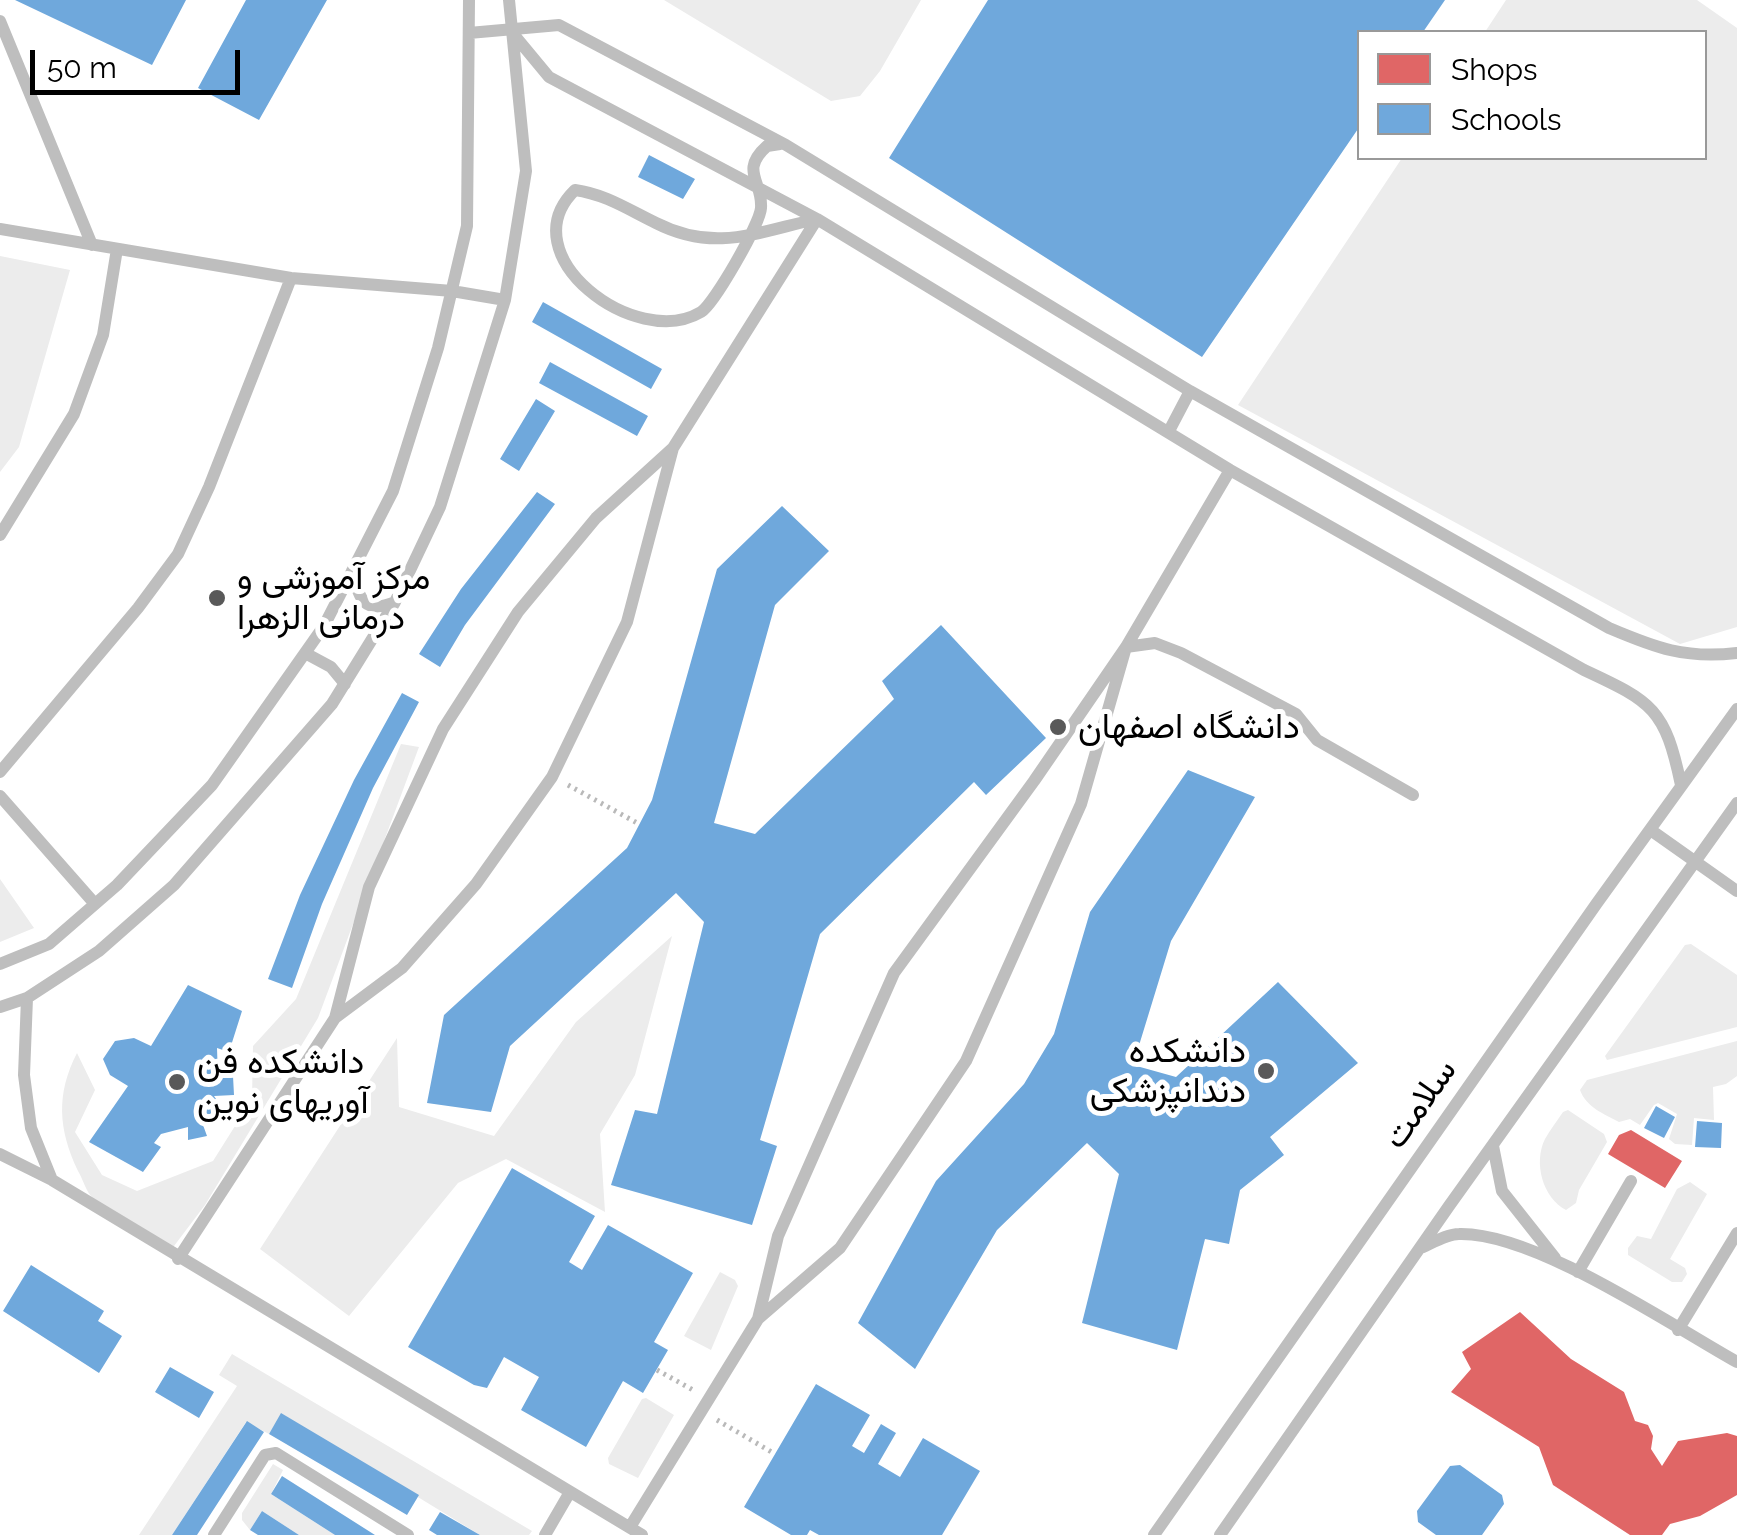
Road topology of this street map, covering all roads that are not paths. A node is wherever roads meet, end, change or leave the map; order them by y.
1 (470, 0) edge
2 (509, 0) edge
3 (0, 21) edge
4 (510, 30) junction
5 (469, 33) junction
6 (786, 145) junction
7 (755, 189) junction
8 (817, 219) junction
9 (0, 229) edge
10 (755, 232) junction
11 (92, 245) junction
12 (117, 250) junction
13 (291, 278) junction
14 (452, 291) junction
15 (505, 300) junction
16 (1190, 391) junction
17 (1169, 431) junction
18 (673, 448) junction
19 (1230, 470) junction
20 (0, 535) edge
21 (352, 571) junction
22 (395, 602) junction
23 (1126, 647) junction
24 (305, 653) junction
25 (1737, 653) edge
26 (345, 684) junction
27 (1737, 709) edge
28 (0, 772) edge
29 (1681, 785) junction
30 (1413, 795) dead end
31 (0, 796) edge
32 (1737, 803) edge
33 (1652, 831) junction
34 (1695, 861) junction
35 (1737, 891) edge
36 (95, 904) junction
37 (0, 964) edge
38 (26, 998) junction
39 (0, 1007) edge
40 (336, 1018) junction
41 (1493, 1146) junction
42 (0, 1154) edge
43 (52, 1180) junction
44 (1631, 1181) dead end
45 (1737, 1234) edge
46 (1420, 1248) junction
47 (178, 1258) junction
48 (1556, 1260) junction
49 (1578, 1272) junction
50 (758, 1319) junction
51 (1678, 1330) junction
52 (1737, 1362) edge
53 (570, 1492) junction
54 (636, 1531) edge
55 (217, 1534) edge
56 (408, 1535) edge
57 (546, 1535) edge
58 (1154, 1535) edge
59 (1220, 1535) edge

1 - 5 lane
2 - 4 lane
3 - 11 lane
4 - 5 lane
4 - 6 lane
4 - 7 lane
4 - 15 lane
5 - 14 lane
6 - 7 lane
6 - 16 lane
7 - 8 lane
7 - 10 lane
8 - 10 lane
8 - 17 lane
8 - 18 lane
9 - 11 lane
10 - 10 lane
11 - 12 lane
12 - 13 lane
12 - 20 lane
13 - 14 lane
13 - 28 lane
14 - 15 lane
14 - 21 lane
15 - 22 lane
16 - 17 lane
16 - 25 lane
17 - 19 lane
18 - 40 lane
18 - 40 lane
19 - 23 lane
19 - 29 lane
21 - 22 lane
21 - 24 lane
22 - 26 lane
23 - 30 lane
23 - 50 lane
23 - 50 lane
24 - 26 lane
24 - 36 lane
26 - 38 lane
27 - 29 lane, سلامت
29 - 33 lane, سلامت
31 - 36 lane
32 - 34 lane
33 - 34 lane
33 - 58 lane, سلامت
34 - 35 lane
34 - 41 lane
36 - 37 lane
38 - 39 lane
38 - 43 lane
40 - 47 lane
41 - 46 lane
41 - 48 lane
42 - 43 lane
43 - 47 lane
44 - 49 lane
45 - 51 lane
46 - 48 lane
46 - 59 lane
47 - 53 lane
48 - 49 lane
49 - 51 lane
50 - 54 lane
51 - 52 lane
53 - 54 lane
53 - 57 lane
55 - 56 lane

